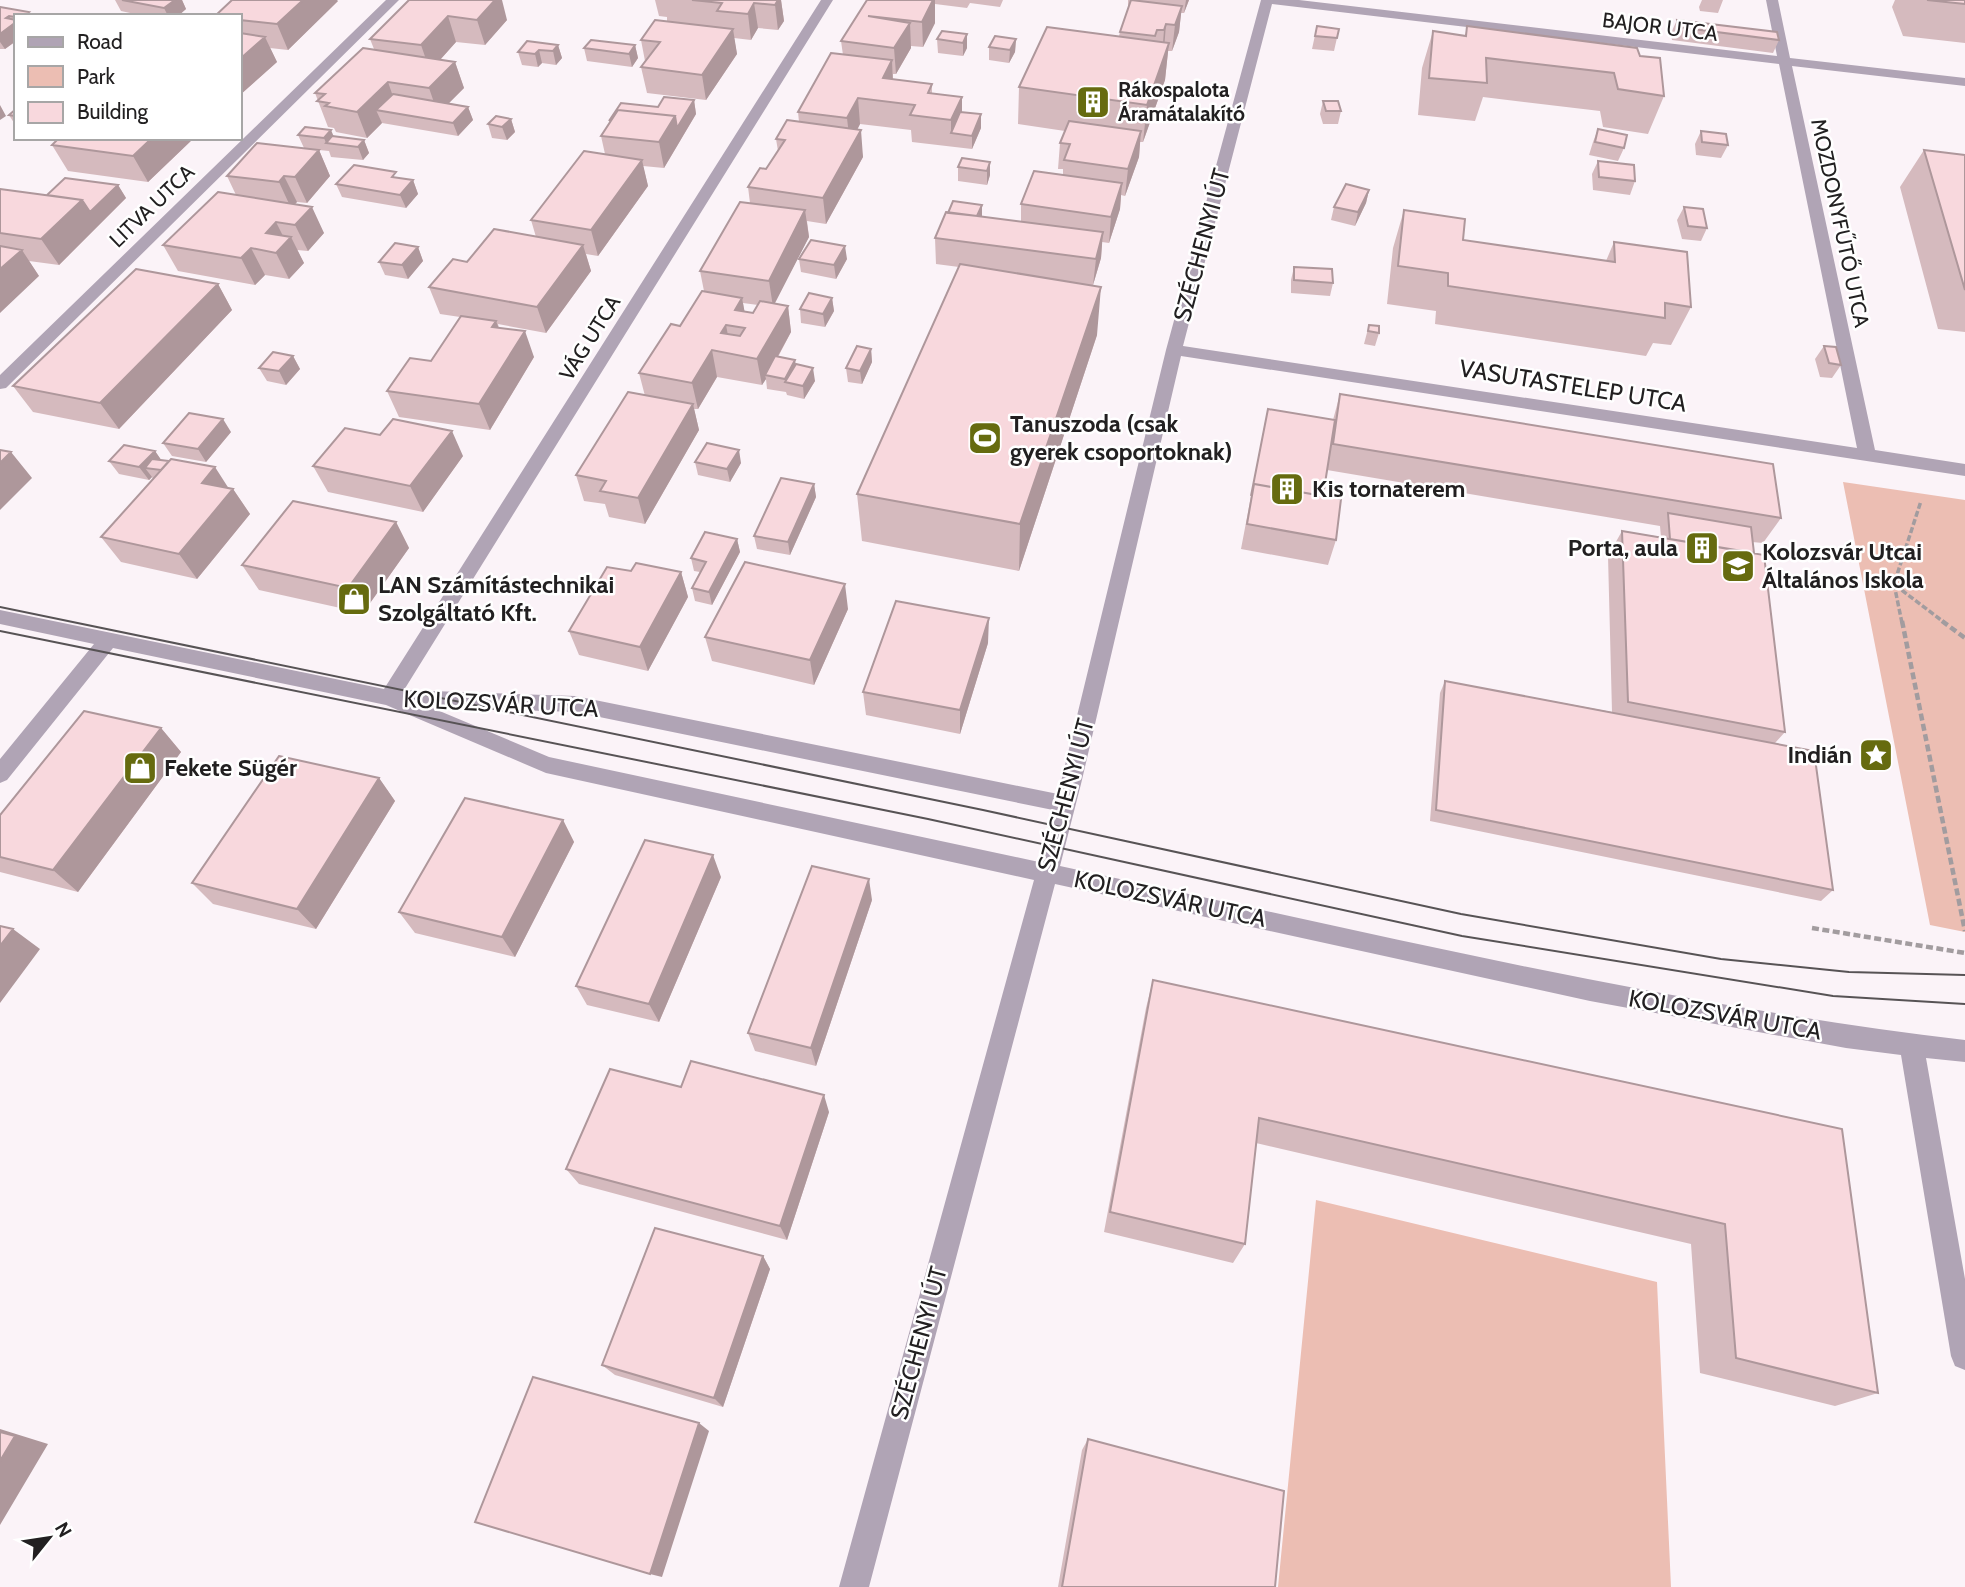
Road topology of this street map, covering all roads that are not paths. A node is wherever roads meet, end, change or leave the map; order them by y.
1 (393, 0) edge
2 (827, 0) edge
3 (1267, 0) edge
4 (1772, 0) edge
5 (1784, 61) junction
6 (1965, 82) edge
7 (1174, 350) junction
8 (0, 384) edge
9 (1867, 455) junction
10 (1965, 470) edge
11 (0, 617) edge
12 (109, 639) junction
13 (389, 698) junction
14 (0, 774) edge
15 (1066, 803) junction
16 (1047, 872) junction
17 (1912, 1047) junction
18 (1965, 1051) edge
19 (1965, 1356) edge
20 (854, 1587) edge

1 - 8 street, LITVA UTCA
2 - 13 street, VÁG UTCA
3 - 5 street, BAJOR UTCA
3 - 7 street, SZÉCHENYI ÚT
4 - 5 street, MOZDONYFŰTŐ UTCA
5 - 6 street, BAJOR UTCA
5 - 9 street, MOZDONYFŰTŐ UTCA
7 - 9 street, VASUTASTELEP UTCA
7 - 15 street, SZÉCHENYI ÚT
9 - 10 street, VASUTASTELEP UTCA
11 - 12 street, KOLOZSVÁR UTCA
12 - 13 street, KOLOZSVÁR UTCA
12 - 14 street
13 - 15 street, KOLOZSVÁR UTCA
13 - 16 street, KOLOZSVÁR UTCA
15 - 16 street, SZÉCHENYI ÚT
16 - 17 street, KOLOZSVÁR UTCA
16 - 20 street, SZÉCHENYI ÚT
17 - 18 street, KOLOZSVÁR UTCA
17 - 19 street

